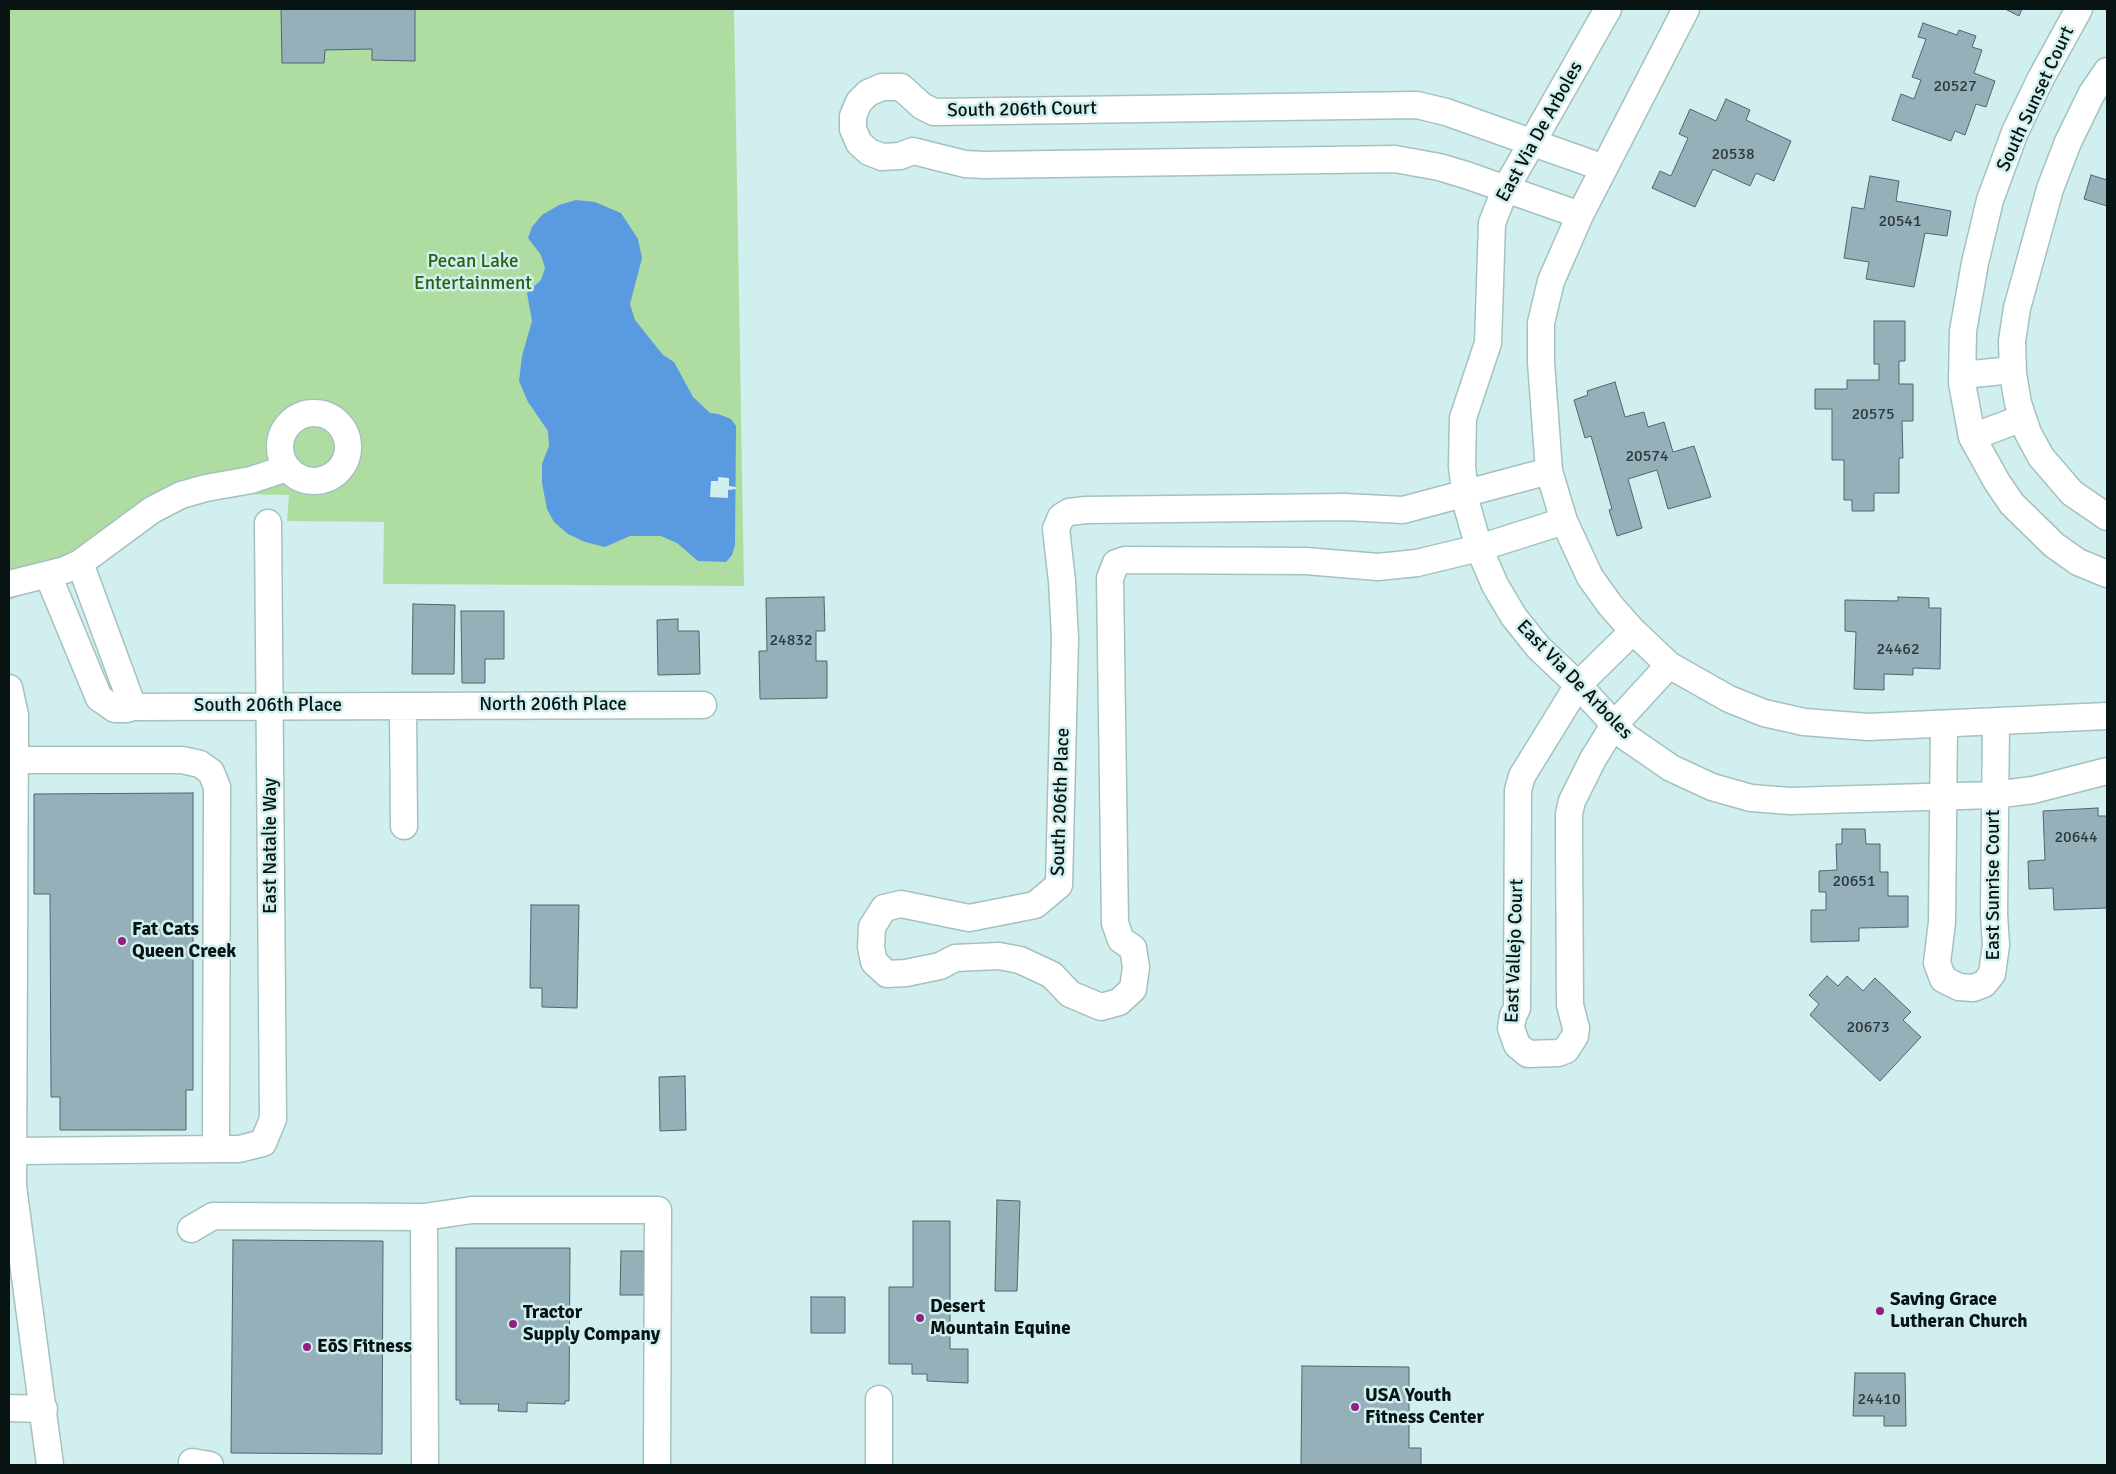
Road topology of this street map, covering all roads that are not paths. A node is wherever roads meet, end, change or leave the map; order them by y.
1 (1608, 9) edge
2 (1686, 9) edge
3 (2078, 9) edge
4 (2107, 71) edge
5 (1531, 143) junction
6 (1604, 168) junction
7 (1504, 190) junction
8 (1580, 215) junction
9 (2013, 370) junction
10 (1962, 375) junction
11 (2023, 418) junction
12 (1972, 437) junction
13 (287, 468) dead end
14 (1549, 471) junction
15 (1465, 493) junction
16 (2107, 517) edge
17 (1564, 521) junction
18 (268, 523) dead end
19 (1479, 548) junction
20 (80, 563) junction
21 (2107, 574) edge
22 (48, 575) junction
23 (9, 584) edge
24 (1633, 631) junction
25 (108, 640) junction
26 (80, 652) junction
27 (1669, 665) junction
28 (1578, 685) junction
29 (9, 688) edge
30 (703, 705) dead end
31 (270, 706) junction
32 (403, 706) junction
33 (133, 707) junction
34 (2107, 716) edge
35 (1996, 722) junction
36 (1944, 724) junction
37 (1614, 726) junction
38 (15, 760) junction
39 (2107, 771) edge
40 (1994, 794) junction
41 (1944, 796) junction
42 (404, 826) dead end
43 (228, 1149) junction
44 (13, 1151) junction
45 (11, 1186) edge
46 (424, 1217) junction
47 (191, 1229) dead end
48 (879, 1400) dead end
49 (9, 1408) edge
50 (44, 1409) junction
51 (50, 1465) edge
52 (425, 1465) edge
53 (657, 1465) edge
54 (878, 1465) edge

1 - 5 street, East Via De Arboles
2 - 6 street
3 - 10 street, South Sunset Court
4 - 9 street
5 - 6 street, South 206th Court
5 - 7 street, East Via De Arboles
5 - 7 street, South 206th Court
6 - 8 street
7 - 8 street, South 206th Court
7 - 15 street, East Via De Arboles
8 - 14 street
9 - 10 street
9 - 11 street
10 - 12 street, South Sunset Court
11 - 12 street
11 - 16 street
12 - 21 street, South Sunset Court
13 - 20 street
14 - 15 street
14 - 17 street
15 - 19 street, East Via De Arboles
15 - 19 street, South 206th Place
17 - 19 street
17 - 24 street
18 - 31 street, East Natalie Way
19 - 28 street, East Via De Arboles
20 - 22 street
20 - 25 street
22 - 23 street
22 - 26 street, South 206th Place
24 - 27 street
24 - 28 street, East Vallejo Court
25 - 26 street
25 - 33 street
26 - 33 street, South 206th Place
27 - 36 street
27 - 37 street, East Vallejo Court
28 - 37 street, East Via De Arboles
28 - 37 street, East Vallejo Court
29 - 38 street
30 - 32 street, North 206th Place
31 - 32 street, South 206th Place
31 - 33 street, South 206th Place
31 - 43 street, East Natalie Way
32 - 42 street
34 - 35 street
35 - 36 street
35 - 40 street, East Sunrise Court
36 - 41 street, East Sunrise Court
37 - 41 street, East Via De Arboles
38 - 43 street
38 - 44 street
39 - 40 street
40 - 41 street
40 - 41 street, East Sunrise Court
43 - 44 street
44 - 45 street
45 - 50 street
46 - 47 street
46 - 52 street
46 - 53 street
48 - 54 street
49 - 50 street
50 - 51 street

